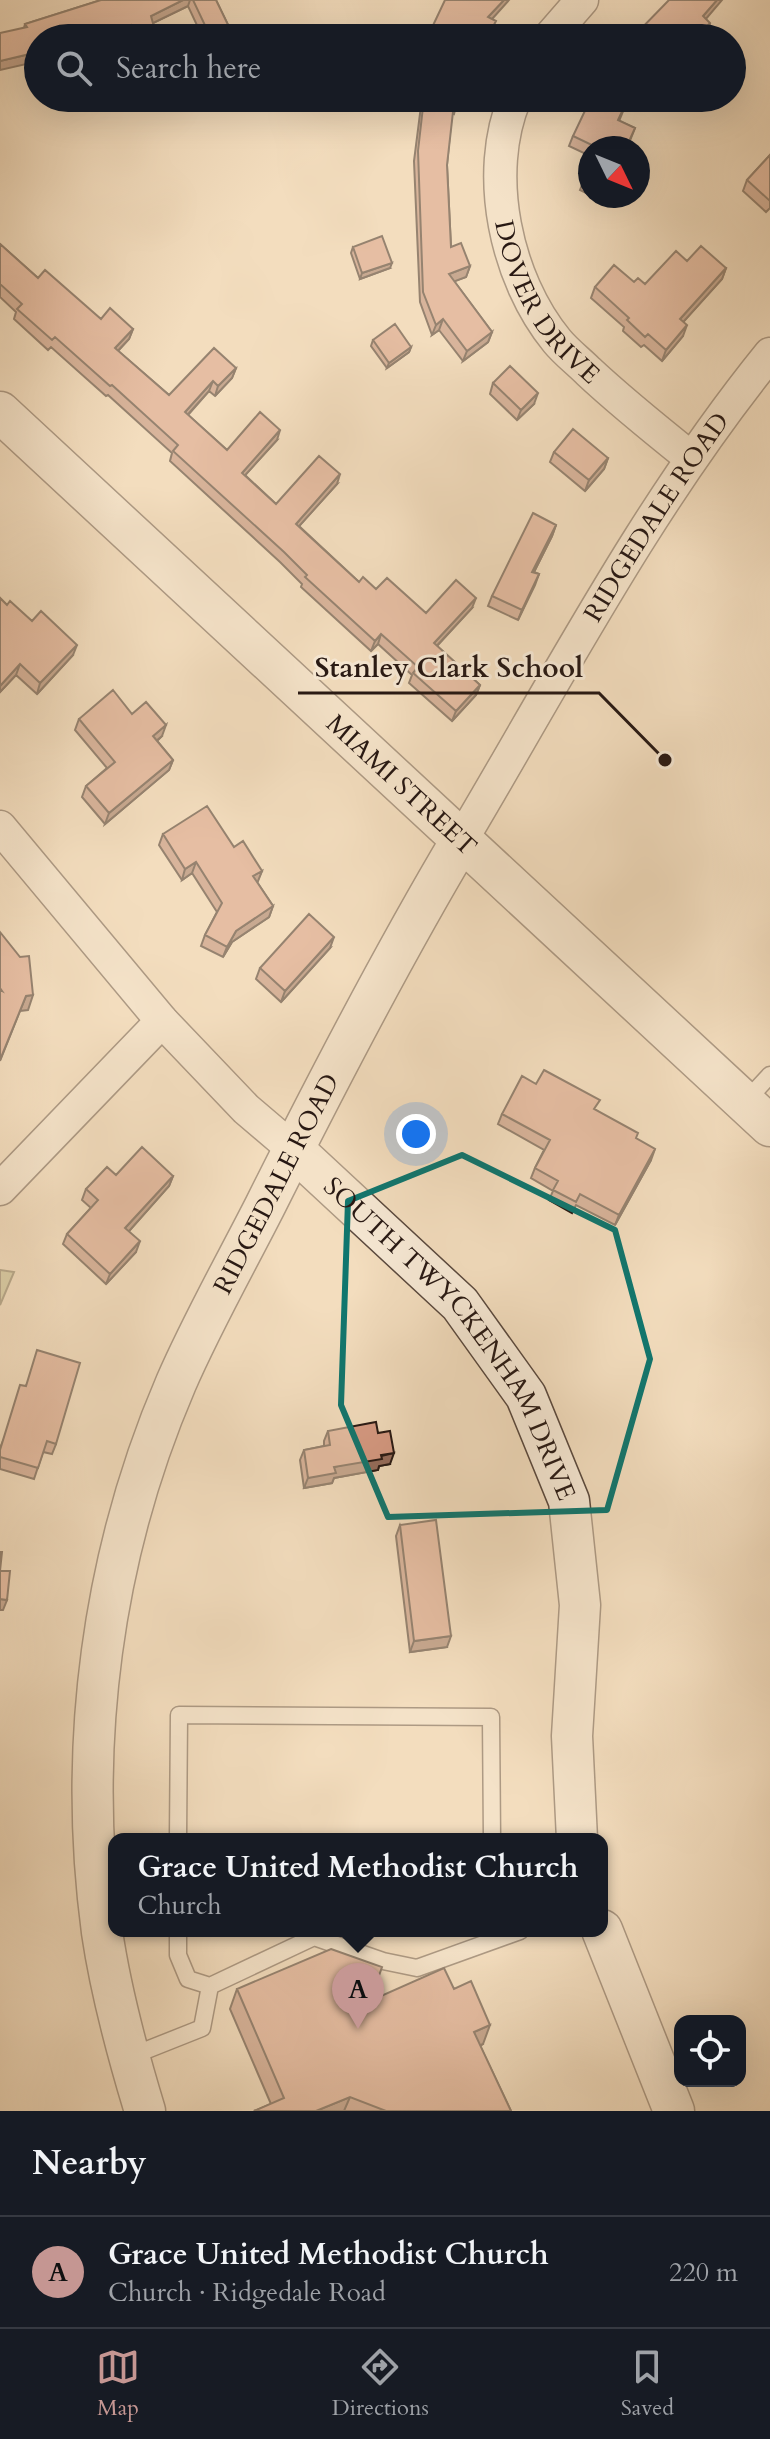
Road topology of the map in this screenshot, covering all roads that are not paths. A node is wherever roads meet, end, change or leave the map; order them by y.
1 (582, 0) edge
2 (561, 24) edge
3 (511, 112) edge
4 (770, 354) edge
5 (0, 412) edge
6 (691, 458) junction
7 (0, 827) edge
8 (462, 839) junction
9 (162, 1021) junction
10 (762, 1101) edge
11 (293, 1149) junction
12 (0, 1189) edge
13 (178, 1833) edge
14 (492, 1833) edge
15 (577, 1833) edge
16 (178, 1937) edge
17 (314, 1937) edge
18 (314, 1937) edge
19 (490, 1937) edge
20 (605, 1937) edge
21 (210, 1986) junction
22 (129, 2057) junction
23 (145, 2111) edge
24 (674, 2111) edge

1 - 2 street
3 - 6 street, DOVER DRIVE
4 - 6 street, RIDGEDALE ROAD
5 - 8 street, MIAMI STREET
6 - 8 street, RIDGEDALE ROAD
7 - 9 street, SOUTH TWYCKENHAM DRIVE
8 - 10 street, MIAMI STREET
8 - 11 street, RIDGEDALE ROAD
9 - 11 street, SOUTH TWYCKENHAM DRIVE
9 - 12 street
11 - 15 street, SOUTH TWYCKENHAM DRIVE
11 - 22 street, RIDGEDALE ROAD
13 - 14 lane
16 - 21 lane
17 - 19 lane
18 - 21 lane
20 - 24 street
21 - 22 lane
22 - 23 street, RIDGEDALE ROAD

